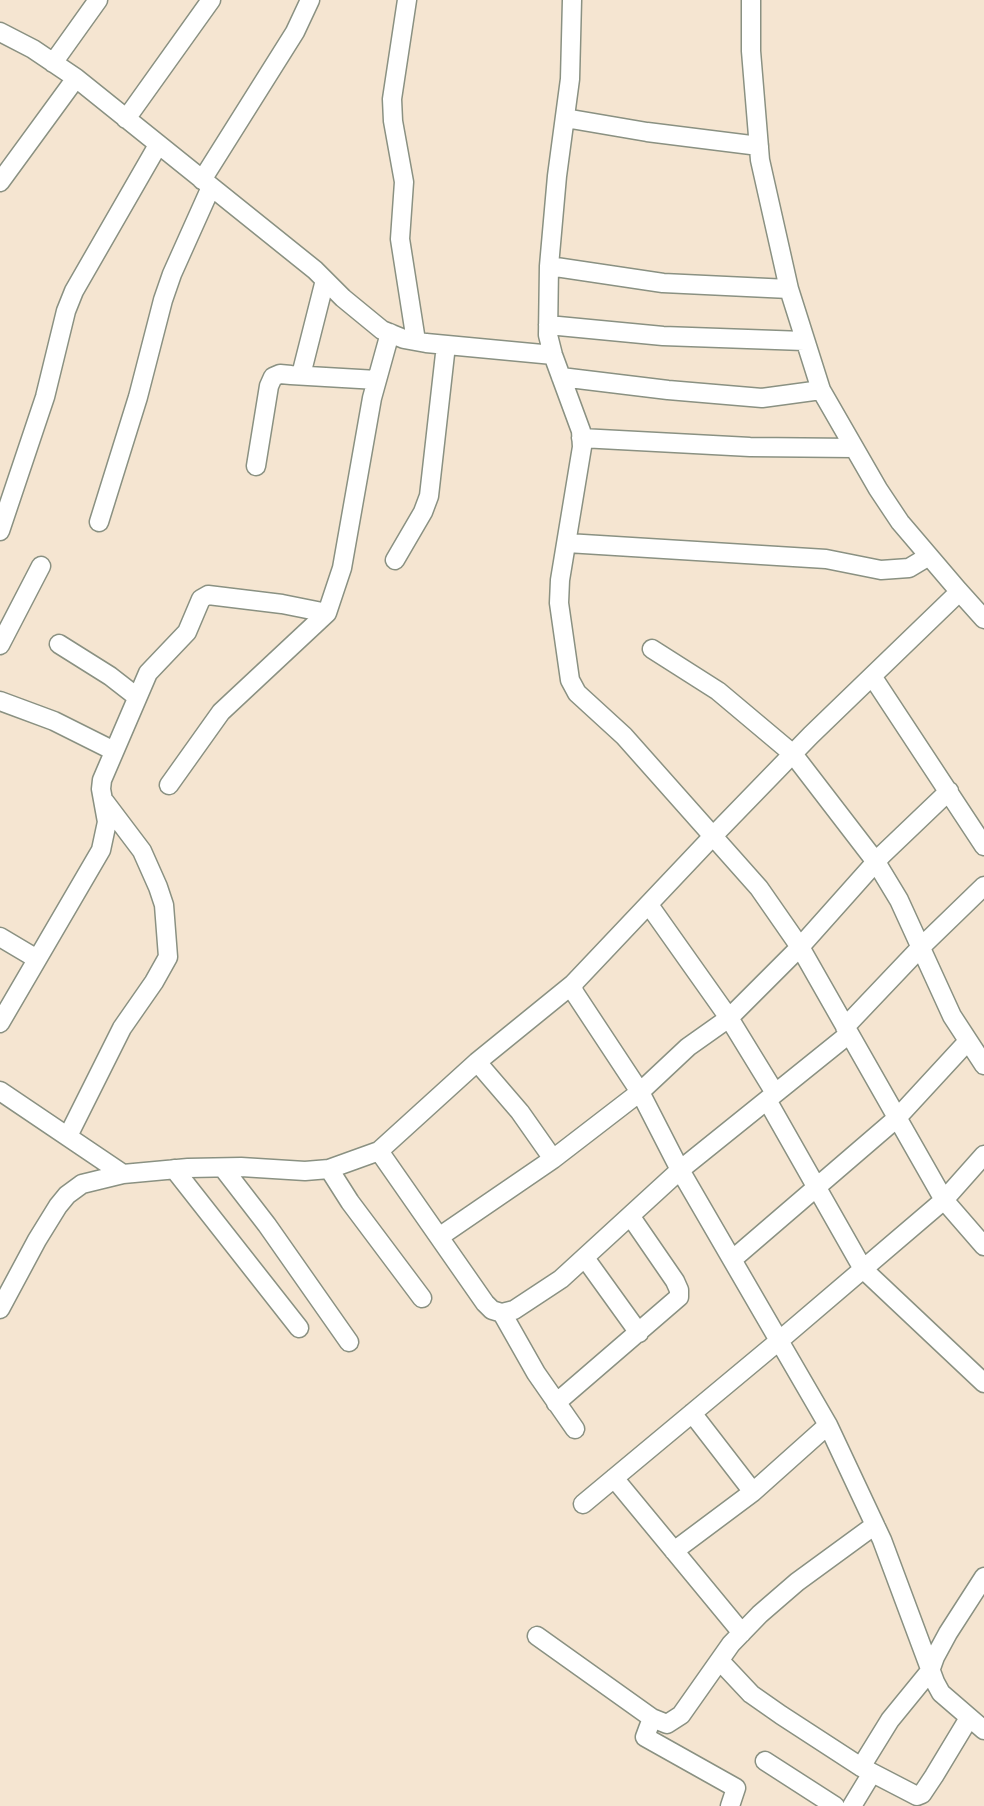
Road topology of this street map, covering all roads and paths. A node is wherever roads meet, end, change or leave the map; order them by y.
1 (98, 0) edge
2 (211, 0) edge
3 (310, 0) edge
4 (407, 0) edge
5 (572, 0) edge
6 (751, 0) edge
7 (0, 32) edge
8 (53, 63) junction
9 (76, 78) junction
10 (565, 118) junction
11 (126, 119) junction
12 (158, 145) junction
13 (759, 146) junction
14 (0, 182) edge
15 (207, 184) junction
16 (549, 266) junction
17 (325, 280) junction
18 (789, 289) junction
19 (548, 325) junction
20 (390, 333) junction
21 (416, 341) junction
22 (804, 341) junction
23 (446, 345) junction
24 (553, 355) junction
25 (301, 375) junction
26 (561, 377) junction
27 (377, 380) junction
28 (821, 390) junction
29 (581, 438) junction
30 (854, 448) junction
31 (256, 466) dead end
32 (99, 522) dead end
33 (1, 524) edge
34 (567, 543) junction
35 (929, 556) junction
36 (395, 559) dead end
37 (40, 566) dead end
38 (958, 590) junction
39 (327, 613) junction
40 (984, 619) edge
41 (59, 644) dead end
42 (0, 645) edge
43 (652, 649) dead end
44 (872, 676) junction
45 (137, 697) junction
46 (0, 701) edge
47 (114, 751) junction
48 (793, 754) junction
49 (169, 785) dead end
50 (948, 791) junction
51 (103, 799) junction
52 (713, 835) junction
53 (984, 846) edge
54 (876, 862) junction
55 (984, 886) edge
56 (649, 905) junction
57 (0, 937) edge
58 (800, 947) junction
59 (921, 947) junction
60 (37, 959) junction
61 (573, 984) junction
62 (729, 1018) junction
63 (0, 1023) edge
64 (847, 1030) junction
65 (968, 1041) junction
66 (478, 1062) junction
67 (984, 1065) edge
68 (0, 1091) edge
69 (640, 1092) junction
70 (771, 1097) junction
71 (897, 1118) junction
72 (68, 1136) junction
73 (379, 1151) junction
74 (984, 1155) edge
75 (552, 1159) junction
76 (223, 1168) junction
77 (329, 1169) junction
78 (174, 1170) junction
79 (680, 1170) junction
80 (123, 1174) junction
81 (818, 1188) junction
82 (944, 1200) junction
83 (631, 1217) junction
84 (439, 1237) junction
85 (984, 1246) edge
86 (585, 1258) junction
87 (733, 1259) junction
88 (863, 1269) junction
89 (8, 1275) edge
90 (422, 1298) dead end
91 (0, 1309) edge
92 (502, 1313) junction
93 (299, 1328) dead end
94 (639, 1333) junction
95 (780, 1340) junction
96 (349, 1342) dead end
97 (984, 1383) edge
98 (556, 1402) junction
99 (692, 1413) junction
100 (828, 1425) junction
101 (575, 1429) dead end
102 (614, 1478) junction
103 (753, 1492) junction
104 (583, 1504) dead end
105 (875, 1525) junction
106 (674, 1551) junction
107 (984, 1577) edge
108 (742, 1633) junction
109 (537, 1636) dead end
110 (720, 1661) junction
111 (930, 1671) junction
112 (652, 1718) junction
113 (968, 1718) junction
114 (984, 1730) edge
115 (765, 1760) dead end
116 (867, 1770) junction
117 (730, 1806) edge
118 (835, 1806) edge
119 (852, 1806) edge

1 - 8 street
2 - 11 street
3 - 15 street
4 - 21 street
5 - 10 street
6 - 13 street
7 - 8 street
8 - 9 street
9 - 11 street
9 - 14 street
10 - 13 street
10 - 16 street
11 - 12 street
12 - 15 street
12 - 33 street
13 - 18 street
15 - 17 street
15 - 32 street
16 - 18 street
16 - 19 street
17 - 20 street
17 - 25 street
18 - 22 street
19 - 22 street
19 - 24 street
20 - 21 street
20 - 27 street
21 - 23 street
22 - 28 street
23 - 24 street
23 - 36 street
24 - 26 street
25 - 27 street
25 - 31 street
26 - 28 street
26 - 29 street
27 - 39 street
28 - 30 street
29 - 30 street
29 - 34 street
30 - 35 street
34 - 35 street
34 - 52 street
35 - 38 street
37 - 42 street
38 - 40 street
38 - 44 street
39 - 45 street
39 - 49 street
41 - 45 street
43 - 48 street
44 - 48 street
44 - 50 street
45 - 47 street
46 - 47 street
47 - 51 street
48 - 52 street
48 - 54 street
50 - 53 street
50 - 54 street
51 - 60 street
51 - 72 street
52 - 56 street
52 - 58 street
54 - 58 street
54 - 59 street
55 - 59 street
56 - 61 street
56 - 62 street
57 - 60 street
58 - 62 street
58 - 64 street
59 - 64 street
59 - 65 street
60 - 63 street
61 - 66 street
61 - 69 street
62 - 69 street
62 - 70 street
64 - 70 street
64 - 71 street
65 - 67 street
65 - 71 street
66 - 73 street
66 - 75 street
68 - 72 street
69 - 75 street
69 - 79 street
70 - 79 street
70 - 81 street
71 - 81 street
71 - 82 street
72 - 80 street
73 - 77 street
73 - 84 street
74 - 82 street
75 - 84 street
76 - 77 street
76 - 78 street
76 - 96 street
77 - 90 street
78 - 80 street
78 - 93 street
79 - 83 street
79 - 87 street
80 - 89 street
81 - 87 street
81 - 88 street
82 - 85 street
82 - 88 street
83 - 86 street
83 - 94 street
84 - 92 street
86 - 92 street
86 - 94 street
87 - 95 street
88 - 95 street
88 - 97 street
89 - 91 street
92 - 98 street
94 - 98 street
95 - 99 street
95 - 100 street
98 - 101 street
99 - 102 street
99 - 103 street
100 - 103 street
100 - 105 street
102 - 104 street
102 - 106 street
103 - 106 street
105 - 108 street
105 - 111 street
106 - 108 street
107 - 111 street
108 - 110 street
109 - 112 street
110 - 112 street
110 - 116 street
111 - 113 street
111 - 116 street
112 - 117 street
113 - 114 street
113 - 116 street
115 - 118 street
116 - 119 street

